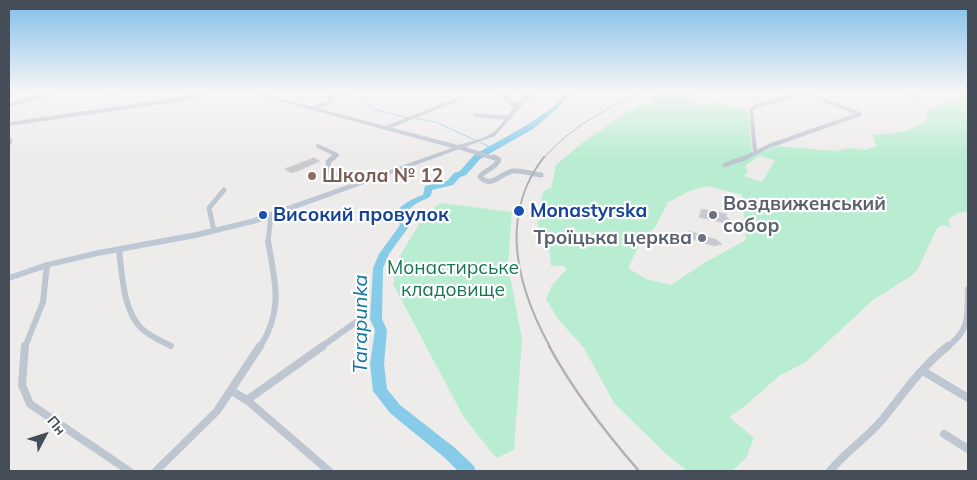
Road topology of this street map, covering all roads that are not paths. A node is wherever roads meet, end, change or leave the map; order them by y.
1 (76, 114) edge
2 (334, 114) edge
3 (423, 114) edge
4 (511, 114) edge
5 (751, 114) edge
6 (859, 114) edge
7 (475, 115) dead end
8 (509, 118) junction
9 (9, 124) edge
10 (386, 128) junction
11 (9, 139) edge
12 (9, 144) edge
13 (318, 146) dead end
14 (458, 147) junction
15 (755, 152) junction
16 (725, 165) dead end
17 (541, 175) dead end
18 (358, 182) junction
19 (224, 190) dead end
20 (271, 215) junction
21 (214, 231) junction
22 (118, 250) junction
23 (47, 265) junction
24 (9, 278) edge
25 (968, 289) edge
26 (366, 315) dead end
27 (171, 346) dead end
28 (923, 371) junction
29 (232, 391) junction
30 (968, 398) edge
31 (247, 400) junction
32 (944, 434) dead end
33 (968, 449) edge
34 (129, 471) edge
35 (156, 471) edge
36 (329, 471) edge
37 (830, 471) edge

1 - 9 street
2 - 10 street
3 - 10 street
4 - 8 street
5 - 15 street
6 - 15 street
7 - 8 street
8 - 14 street
10 - 14 street
11 - 12 street
13 - 18 street
14 - 17 street
14 - 18 street
15 - 16 street
18 - 20 street
19 - 21 street
20 - 21 street
20 - 29 street
21 - 22 street
22 - 23 street
22 - 27 street
23 - 24 street
23 - 34 street
25 - 28 street
26 - 31 street
28 - 30 street
28 - 37 street
29 - 31 street
29 - 35 street
31 - 36 street
32 - 33 street

